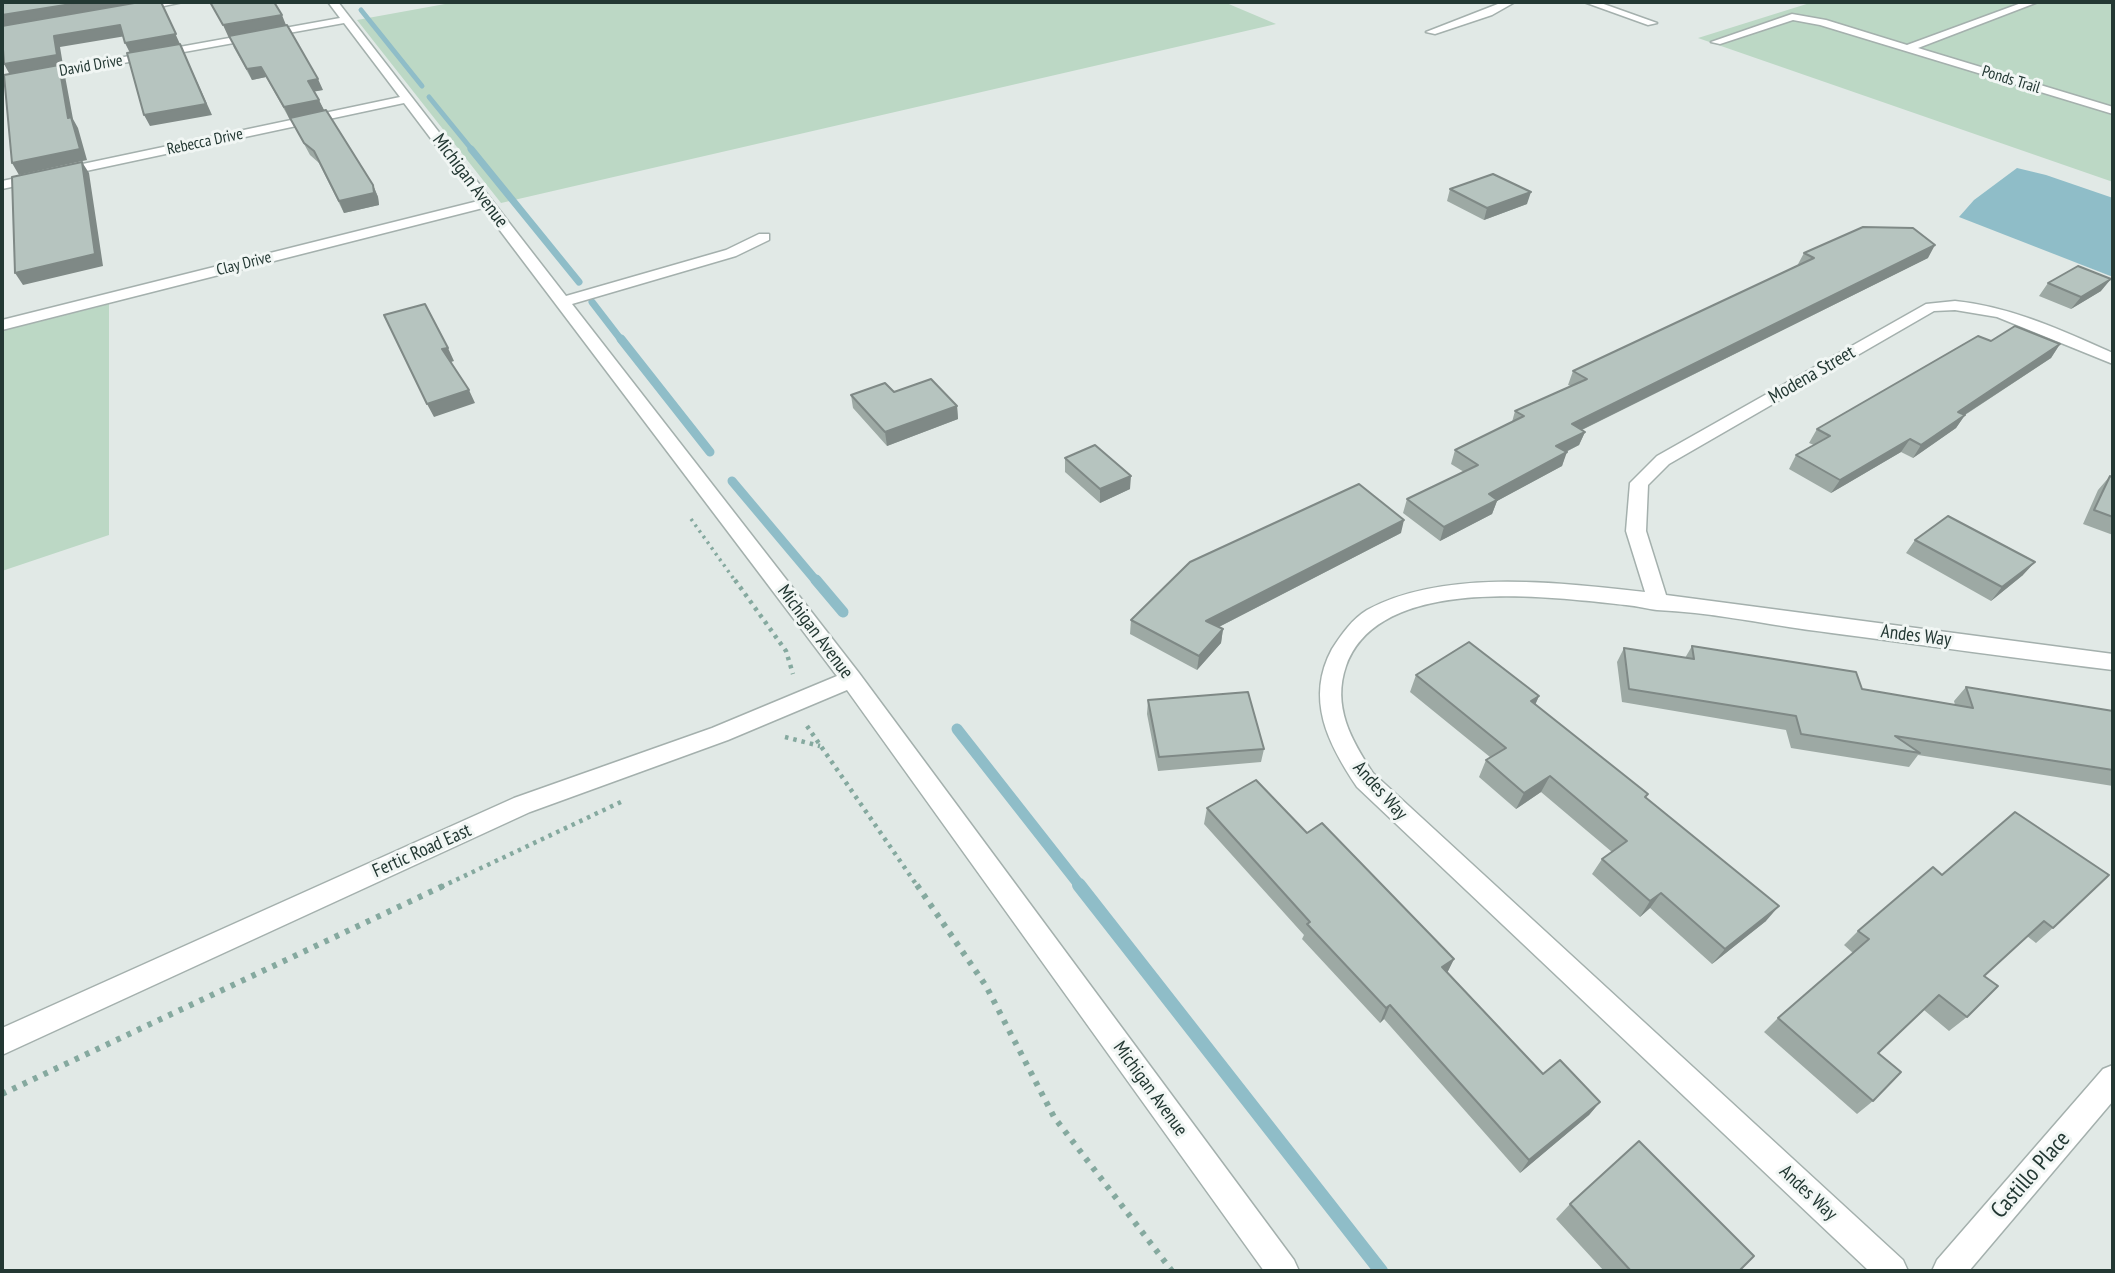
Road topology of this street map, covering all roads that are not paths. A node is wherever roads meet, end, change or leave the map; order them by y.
1 (178, 2) edge
2 (333, 2) edge
3 (1510, 2) edge
4 (1589, 2) edge
5 (2033, 2) edge
6 (124, 11) edge
7 (345, 20) junction
8 (1652, 23) dead end
9 (1431, 32) dead end
10 (1716, 41) dead end
11 (1908, 48) junction
12 (2, 82) edge
13 (408, 99) junction
14 (2113, 111) edge
15 (2, 185) edge
16 (487, 203) junction
17 (764, 237) dead end
18 (562, 302) junction
19 (2, 325) edge
20 (2113, 359) edge
21 (1658, 603) junction
22 (2113, 662) edge
23 (851, 679) junction
24 (2, 1042) edge
25 (2113, 1079) edge
26 (1283, 1271) edge
27 (1892, 1271) edge
28 (1948, 1271) edge

1 - 6 street
2 - 7 street, Michigan Avenue
3 - 9 street
4 - 8 street
5 - 11 street
7 - 12 street, David Drive
7 - 13 street, Michigan Avenue
10 - 11 street, Ponds Trail
11 - 14 street, Ponds Trail
13 - 15 street, Rebecca Drive
13 - 16 street, Michigan Avenue
16 - 18 street, Michigan Avenue
16 - 19 street, Clay Drive
17 - 18 street
18 - 23 street, Michigan Avenue
20 - 21 street, Modena Street
21 - 22 street, Andes Way
21 - 27 street, Andes Way
23 - 24 street, Fertic Road East
23 - 26 street, Michigan Avenue
25 - 28 street, Castillo Place

